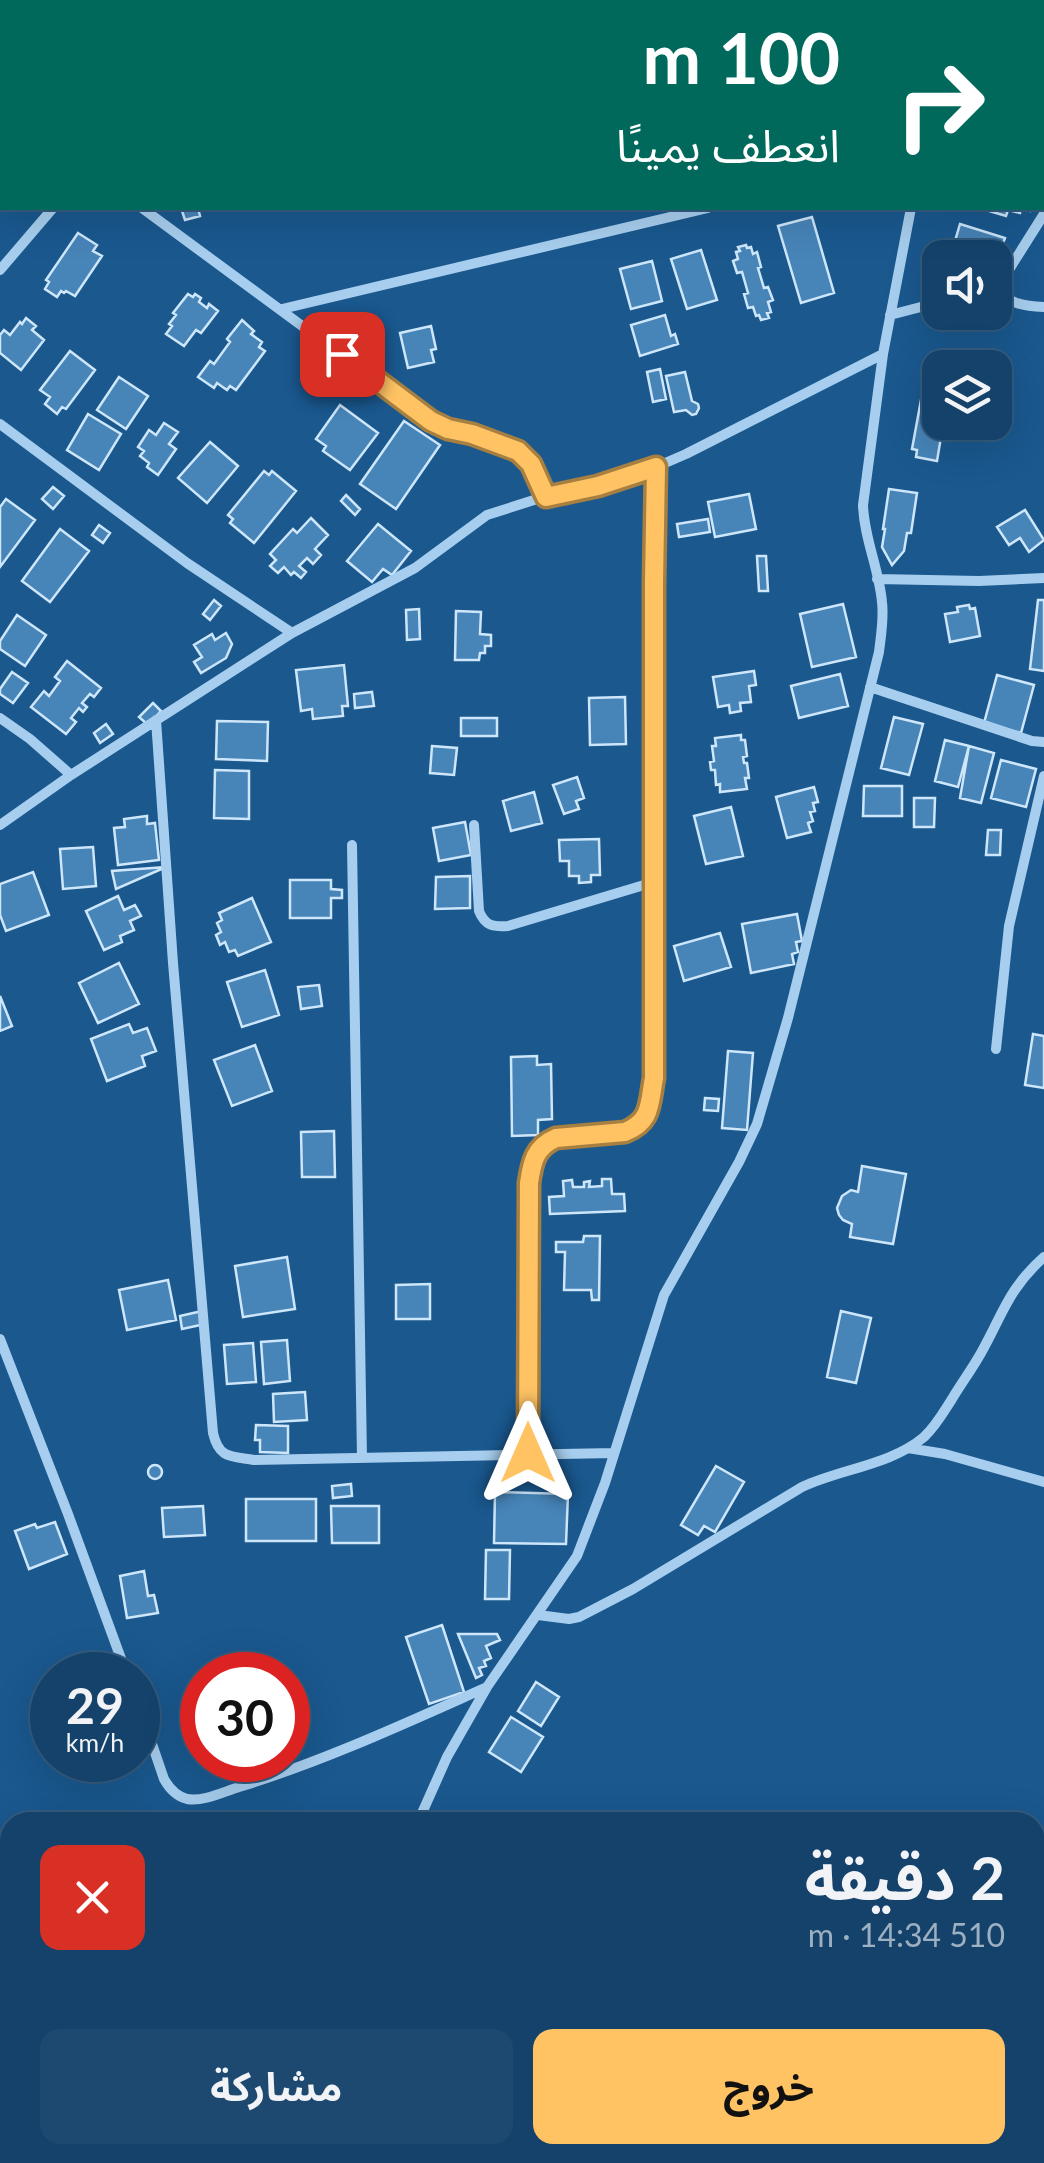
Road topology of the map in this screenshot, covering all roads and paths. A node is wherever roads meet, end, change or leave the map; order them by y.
1 (51, 210) edge
2 (145, 210) edge
3 (700, 210) edge
4 (911, 210) edge
5 (1044, 214) edge
6 (1012, 265) edge
7 (0, 270) edge
8 (1012, 302) edge
9 (922, 307) edge
10 (1044, 307) edge
11 (282, 309) junction
12 (890, 315) junction
13 (883, 354) junction
14 (0, 424) edge
15 (656, 467) junction
16 (546, 497) junction
17 (1044, 578) edge
18 (877, 579) junction
19 (292, 632) junction
20 (870, 687) junction
21 (0, 718) edge
22 (156, 720) junction
23 (1038, 742) edge
24 (1044, 754) edge
25 (70, 775) junction
26 (1044, 776) edge
27 (474, 824) dead end
28 (0, 825) edge
29 (352, 845) dead end
30 (654, 882) junction
31 (996, 1049) dead end
32 (1044, 1256) edge
33 (0, 1339) edge
34 (907, 1447) junction
35 (528, 1453) junction
36 (614, 1453) junction
37 (362, 1458) junction
38 (1044, 1482) edge
39 (538, 1615) junction
40 (119, 1652) edge
41 (488, 1687) junction
42 (160, 1768) edge
43 (422, 1812) edge

1 - 7 street
2 - 11 street
3 - 11 street
4 - 12 street
5 - 6 street
8 - 10 street
9 - 12 street
11 - 16 street
12 - 13 street
13 - 15 street
13 - 18 street
14 - 19 street
15 - 16 street
15 - 30 street
16 - 19 street
17 - 18 street
18 - 20 street
19 - 22 street
20 - 23 street
20 - 36 street
21 - 25 street
22 - 25 street
22 - 37 street
23 - 24 street
25 - 28 street
26 - 31 street
27 - 30 street
29 - 37 street
30 - 35 street
32 - 34 street
33 - 40 street
34 - 38 street
34 - 39 street
35 - 36 street
35 - 37 street
36 - 39 street
39 - 41 street
41 - 42 street
41 - 43 street

